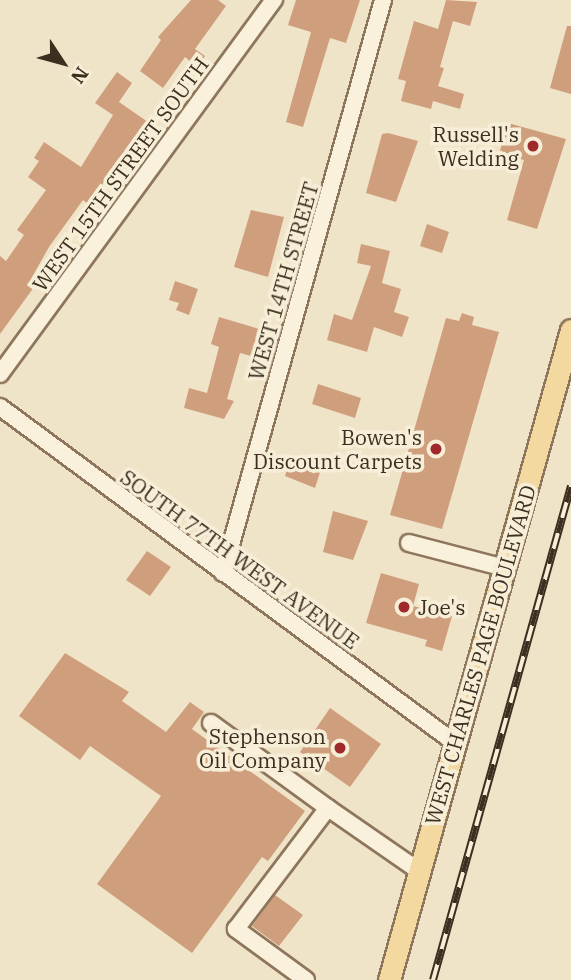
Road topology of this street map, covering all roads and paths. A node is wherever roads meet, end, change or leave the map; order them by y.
1 (274, 0) edge
2 (383, 0) edge
3 (571, 330) edge
4 (0, 374) edge
5 (0, 407) edge
6 (409, 543) dead end
7 (505, 568) junction
8 (223, 573) junction
9 (211, 723) dead end
10 (456, 743) junction
11 (328, 808) junction
12 (419, 871) junction
13 (306, 980) edge
14 (389, 980) edge

1 - 4 street, WEST 15TH STREET SOUTH
2 - 8 street, WEST 14TH STREET
3 - 7 main road, WEST CHARLES PAGE BOULEVARD
5 - 8 street, SOUTH 77TH WEST AVENUE
6 - 7 street
7 - 10 main road, WEST CHARLES PAGE BOULEVARD
8 - 10 street, SOUTH 77TH WEST AVENUE
9 - 11 street
10 - 12 main road, WEST CHARLES PAGE BOULEVARD
11 - 12 street
11 - 13 street
12 - 14 main road, WEST CHARLES PAGE BOULEVARD

